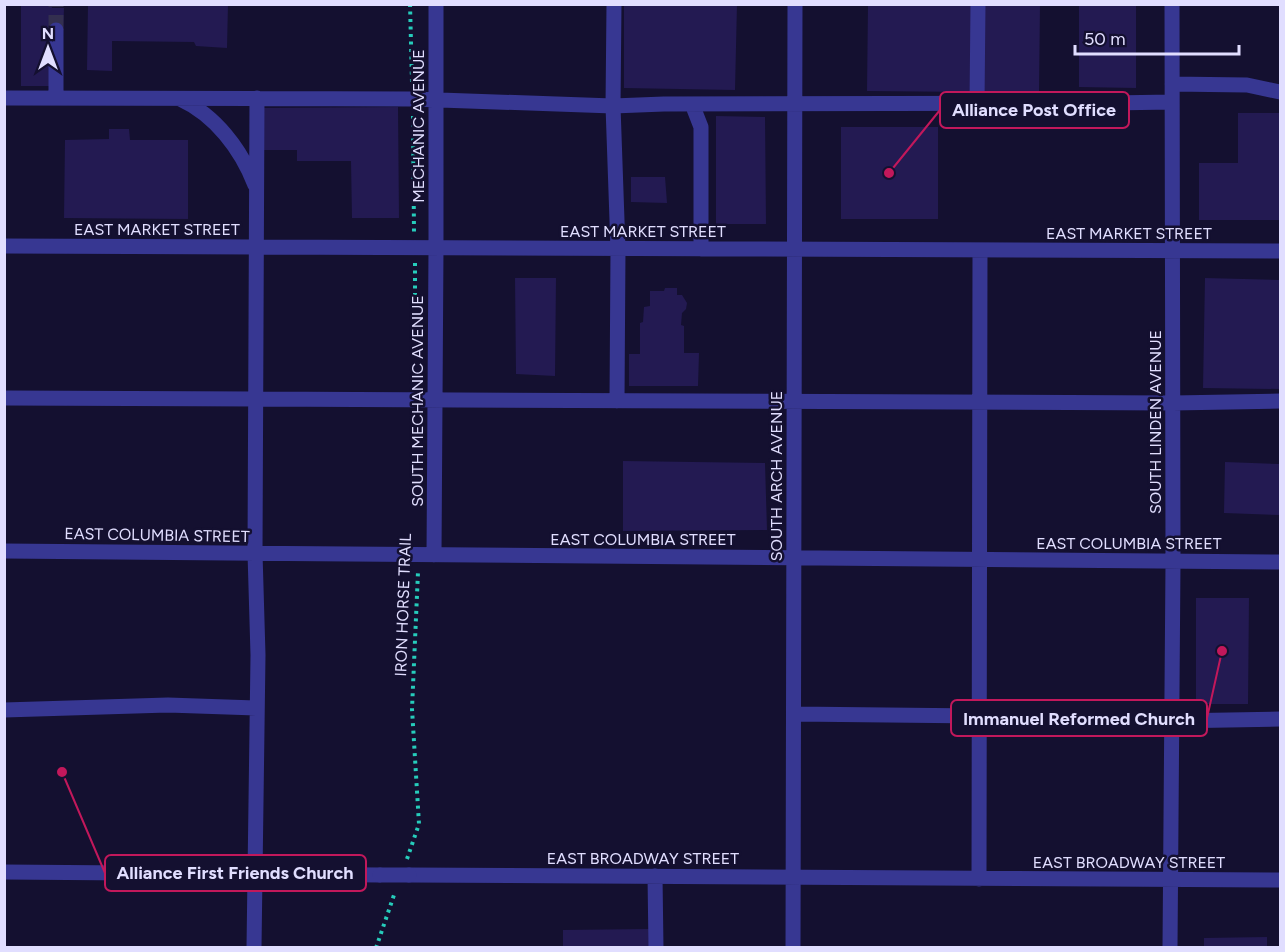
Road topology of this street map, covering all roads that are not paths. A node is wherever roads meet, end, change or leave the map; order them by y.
1 (436, 4) edge
2 (614, 4) edge
3 (795, 4) edge
4 (978, 4) edge
5 (1172, 4) edge
6 (56, 30) tunnel mouth
7 (1172, 84) junction
8 (1281, 93) edge
9 (4, 98) edge
10 (56, 98) junction
11 (177, 98) junction
12 (257, 98) junction
13 (436, 100) junction
14 (1172, 102) junction
15 (795, 103) junction
16 (977, 103) junction
17 (692, 104) junction
18 (614, 105) junction
19 (257, 190) junction
20 (4, 246) edge
21 (257, 247) junction
22 (436, 248) junction
23 (618, 249) junction
24 (701, 249) junction
25 (794, 249) junction
26 (980, 250) junction
27 (1173, 251) junction
28 (1281, 251) edge
29 (4, 398) edge
30 (256, 399) junction
31 (435, 400) junction
32 (617, 400) junction
33 (794, 401) junction
34 (980, 402) junction
35 (1281, 402) edge
36 (1173, 403) junction
37 (4, 551) edge
38 (255, 554) junction
39 (426, 555) junction
40 (794, 558) junction
41 (980, 560) junction
42 (1173, 562) junction
43 (1281, 562) edge
44 (257, 708) junction
45 (4, 710) edge
46 (794, 714) junction
47 (980, 716) junction
48 (1281, 719) edge
49 (1171, 721) junction
50 (4, 872) edge
51 (254, 874) junction
52 (655, 876) junction
53 (793, 878) junction
54 (979, 879) junction
55 (1170, 880) junction
56 (1281, 880) edge
57 (254, 948) edge
58 (656, 948) edge
59 (793, 948) edge
60 (1170, 948) edge

1 - 13 street, MECHANIC AVENUE
2 - 18 street
3 - 15 street, SOUTH ARCH AVENUE
4 - 16 street
5 - 7 street, SOUTH LINDEN AVENUE
6 - 10 street
7 - 8 street
7 - 14 street, SOUTH LINDEN AVENUE
9 - 10 street
10 - 11 street
11 - 12 street
11 - 19 street
12 - 13 street
12 - 19 street
13 - 18 street
13 - 22 street, MECHANIC AVENUE
14 - 16 street
14 - 27 street, SOUTH LINDEN AVENUE
15 - 16 street
15 - 17 street
15 - 25 street, SOUTH ARCH AVENUE
17 - 18 street
17 - 24 street
18 - 23 street
19 - 21 street
20 - 21 street, EAST MARKET STREET
21 - 22 street, EAST MARKET STREET
21 - 30 street
22 - 23 street, EAST MARKET STREET
22 - 31 street, SOUTH MECHANIC AVENUE
23 - 24 street, EAST MARKET STREET
23 - 32 street
24 - 25 street, EAST MARKET STREET
25 - 26 street, EAST MARKET STREET
25 - 33 street, SOUTH ARCH AVENUE
26 - 27 street, EAST MARKET STREET
26 - 34 street
27 - 28 street, EAST MARKET STREET
27 - 36 street, SOUTH LINDEN AVENUE
29 - 30 street
30 - 31 street
30 - 38 street
31 - 32 street
31 - 39 street, SOUTH MECHANIC AVENUE
32 - 33 street
33 - 34 street
33 - 40 street, SOUTH ARCH AVENUE
34 - 36 street
34 - 41 street
35 - 36 street
36 - 42 street, SOUTH LINDEN AVENUE
37 - 38 street, EAST COLUMBIA STREET
38 - 39 street, EAST COLUMBIA STREET
38 - 44 street
39 - 40 street, EAST COLUMBIA STREET
40 - 41 street, EAST COLUMBIA STREET
40 - 46 street, SOUTH ARCH AVENUE
41 - 42 street, EAST COLUMBIA STREET
41 - 47 street
42 - 43 street, EAST COLUMBIA STREET
42 - 49 street, SOUTH LINDEN AVENUE
44 - 45 street
44 - 51 street
46 - 47 street
46 - 53 street, SOUTH ARCH AVENUE
47 - 49 street
47 - 54 street
48 - 49 street
49 - 55 street, SOUTH LINDEN AVENUE
50 - 51 street, EAST BROADWAY STREET
51 - 52 street, EAST BROADWAY STREET, bridge
51 - 57 street
52 - 53 street, EAST BROADWAY STREET
52 - 58 street
53 - 54 street, EAST BROADWAY STREET
53 - 59 street, SOUTH ARCH AVENUE
54 - 55 street, EAST BROADWAY STREET
55 - 56 street, EAST BROADWAY STREET
55 - 60 street, SOUTH LINDEN AVENUE

